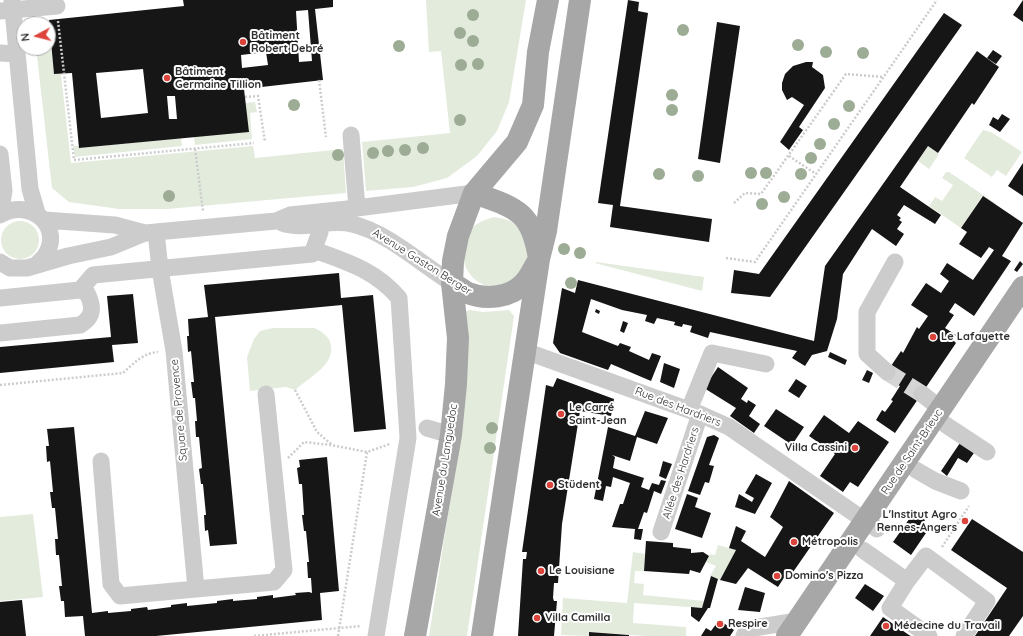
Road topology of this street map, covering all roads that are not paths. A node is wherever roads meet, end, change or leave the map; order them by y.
1 (548, 0) edge
2 (580, 0) edge
3 (57, 6) road end
4 (9, 7) edge
5 (16, 44) edge
6 (0, 53) edge
7 (16, 54) edge
8 (18, 56) edge
9 (351, 135) dead end
10 (0, 154) edge
11 (474, 193) junction
12 (357, 208) junction
13 (0, 215) edge
14 (40, 217) junction
15 (320, 218) junction
16 (150, 232) junction
17 (314, 250) junction
18 (539, 259) junction
19 (895, 262) dead end
20 (1, 263) edge
21 (36, 265) junction
22 (160, 269) junction
23 (452, 282) junction
24 (1023, 287) edge
25 (80, 290) junction
26 (0, 298) edge
27 (1023, 310) edge
28 (0, 332) edge
29 (525, 351) junction
30 (766, 364) dead end
31 (887, 372) tunnel mouth
32 (266, 394) dead end
33 (922, 394) tunnel mouth
34 (695, 412) junction
35 (943, 417) junction
36 (427, 428) dead end
37 (451, 435) junction
38 (987, 452) dead end
39 (100, 461) dead end
40 (916, 470) junction
41 (965, 498) road end
42 (871, 525) junction
43 (661, 532) dead end
44 (863, 550) junction
45 (907, 581) junction
46 (196, 589) junction
47 (377, 630) edge
48 (796, 631) edge
49 (415, 636) edge
50 (482, 636) edge
51 (744, 636) edge
52 (929, 636) edge
53 (964, 636) edge

1 - 11 main road
2 - 18 main road
3 - 4 street
4 - 5 street
6 - 7 street
8 - 14 street
9 - 12 street
10 - 13 street
11 - 12 street, Avenue Gaston Berger
11 - 18 main road, Avenue Gaston Berger
11 - 23 main road
12 - 15 street, Avenue Gaston Berger
13 - 14 street, Avenue Gaston Berger
14 - 16 street, Avenue Gaston Berger
14 - 21 street
15 - 16 street, Avenue Gaston Berger
15 - 17 street
15 - 23 street, Avenue Gaston Berger
16 - 21 street, Avenue Gaston Berger
16 - 22 street, Square de Provence
17 - 22 street
17 - 47 street
18 - 23 main road, Avenue Gaston Berger
18 - 29 main road
19 - 31 street
20 - 21 street, Avenue Gaston Berger
22 - 25 street
22 - 46 street, Square de Provence
23 - 37 main road, Avenue du Languedoc
24 - 35 main road, Rue de Saint-Brieuc
25 - 26 street
25 - 28 street
27 - 35 main road, Rue de Saint-Brieuc
29 - 34 street, Rue des Hardriers
29 - 50 main road
30 - 34 street, Allée des Hardriers
32 - 46 street
33 - 35 street
34 - 42 street, Rue des Hardriers
34 - 43 street, Allée des Hardriers
35 - 38 street
35 - 40 main road, Rue de Saint-Brieuc
35 - 42 main road, Rue de Saint-Brieuc
36 - 37 street
37 - 49 main road, Avenue du Languedoc
39 - 46 street
40 - 41 street
40 - 42 main road, Rue de Saint-Brieuc
42 - 44 main road, Rue de Saint-Brieuc
42 - 48 main road, Rue de Saint-Brieuc
44 - 45 street
44 - 48 main road, Rue de Saint-Brieuc
45 - 52 street
45 - 53 street
48 - 51 street

